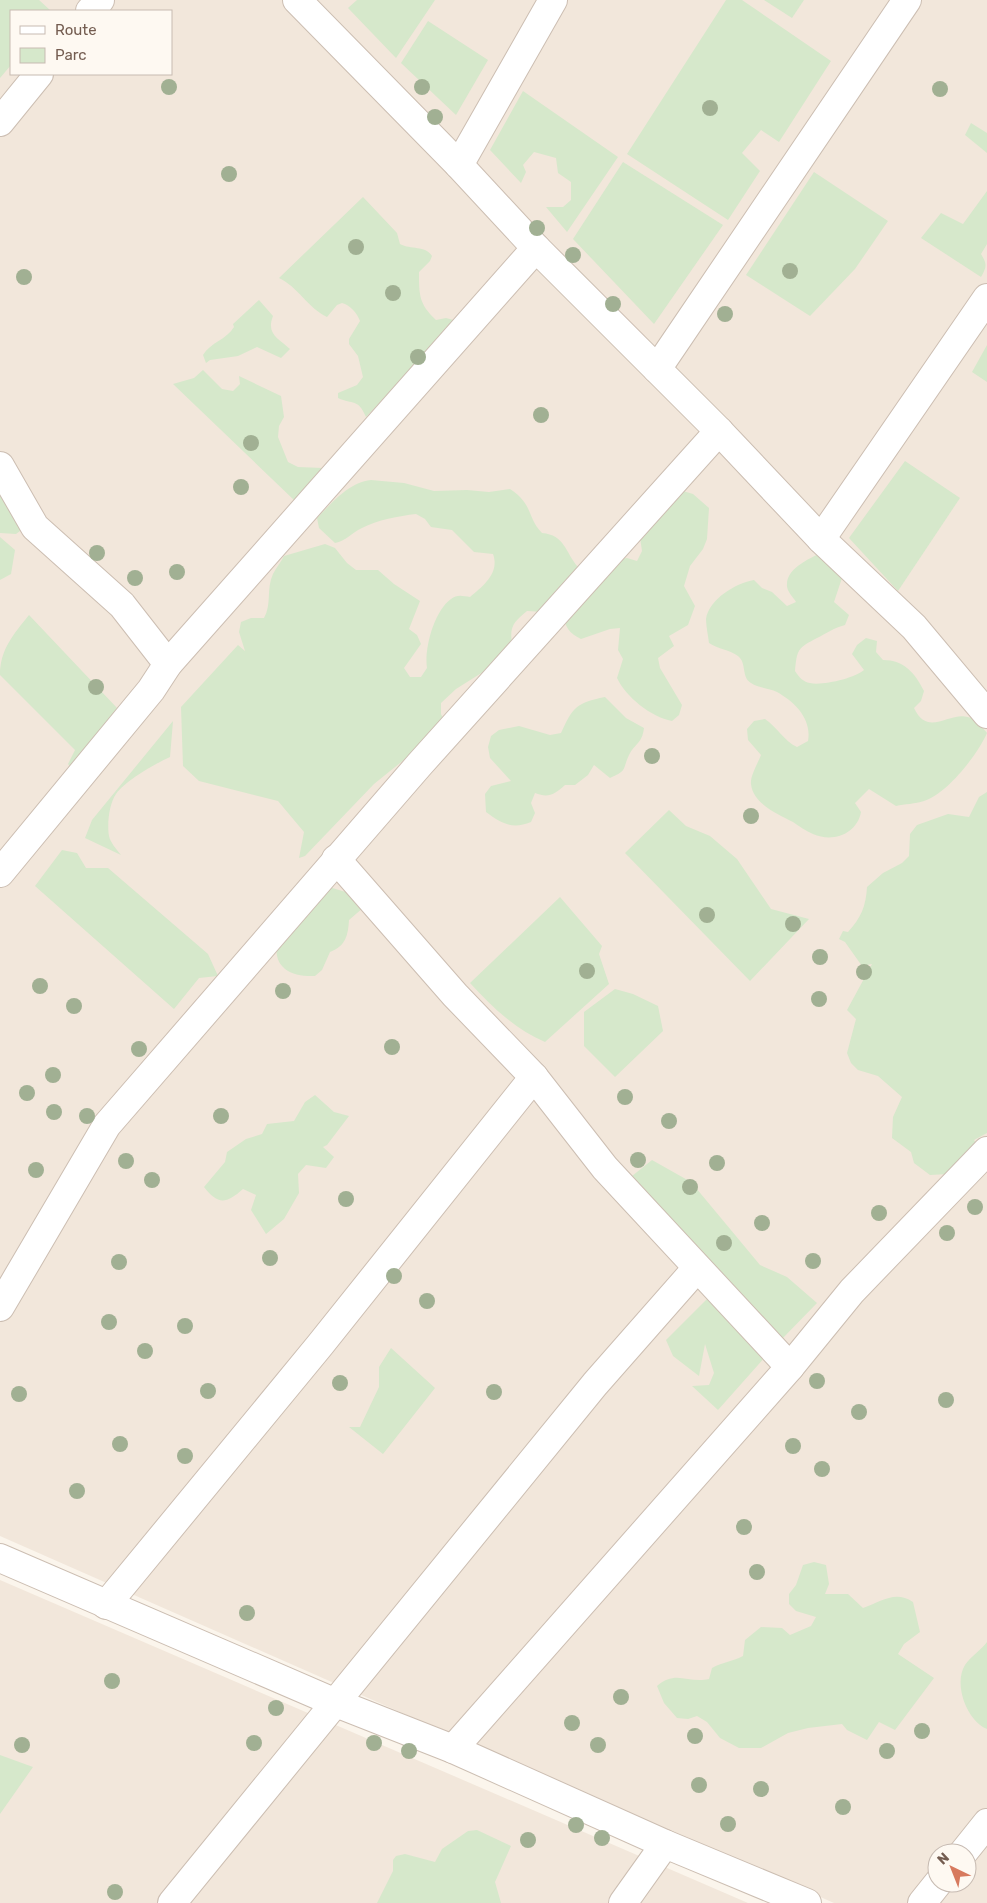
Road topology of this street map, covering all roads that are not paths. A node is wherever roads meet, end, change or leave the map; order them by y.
1 (100, 0) edge
2 (297, 0) edge
3 (553, 0) edge
4 (907, 0) edge
5 (91, 10) edge
6 (38, 75) edge
7 (0, 122) edge
8 (459, 165) junction
9 (536, 248) junction
10 (987, 298) edge
11 (657, 369) junction
12 (719, 431) junction
13 (0, 466) edge
14 (821, 539) junction
15 (168, 664) junction
16 (987, 714) edge
17 (336, 859) junction
18 (0, 873) edge
19 (534, 1077) junction
20 (987, 1151) edge
21 (697, 1268) junction
22 (0, 1307) edge
23 (790, 1367) junction
24 (0, 1558) edge
25 (106, 1605) junction
26 (336, 1703) junction
27 (453, 1749) junction
28 (987, 1823) edge
29 (971, 1843) edge
30 (665, 1844) junction
31 (930, 1893) edge
32 (172, 1903) edge
33 (623, 1903) edge
34 (807, 1903) edge
35 (922, 1903) edge

1 - 5 street
2 - 8 street
3 - 8 street
4 - 11 street
6 - 7 street
8 - 9 street
9 - 11 street
9 - 15 street
10 - 14 street
11 - 12 street
12 - 14 street
12 - 17 street
13 - 15 street
14 - 16 street
15 - 18 street
17 - 19 street
17 - 22 street
19 - 21 street
19 - 25 street
20 - 23 street
21 - 23 street
21 - 26 street
23 - 27 street
24 - 25 street
25 - 26 street
26 - 27 street
26 - 32 street
27 - 30 street
28 - 29 street
30 - 33 street
30 - 34 street
31 - 35 street

